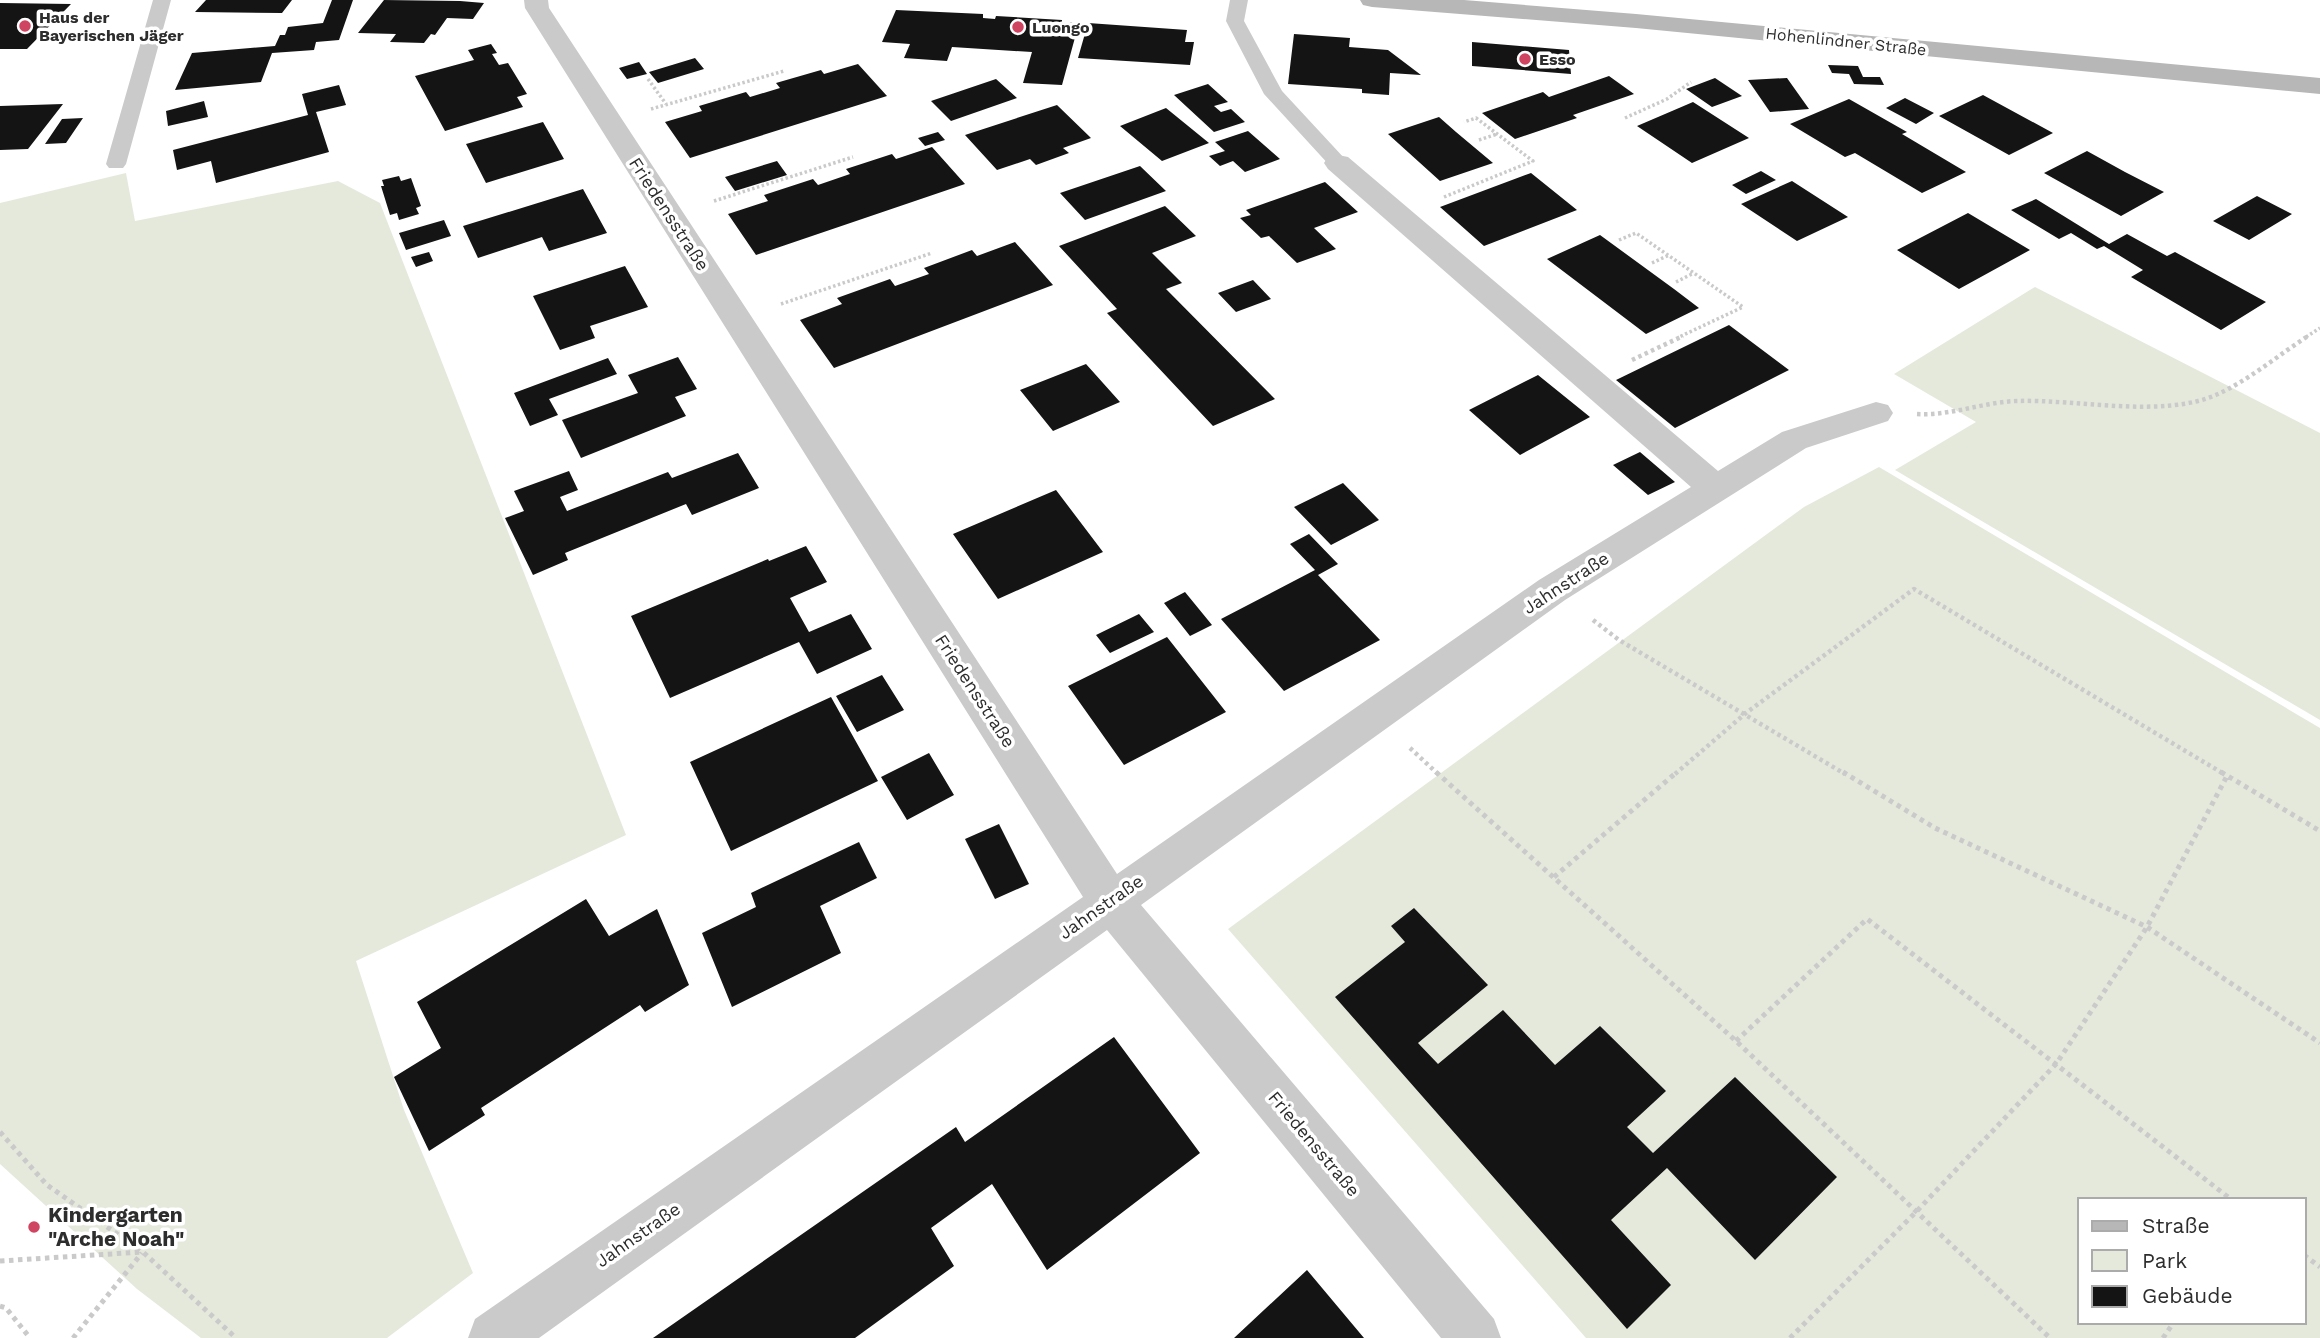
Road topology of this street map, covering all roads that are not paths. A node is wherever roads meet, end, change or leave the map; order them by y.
1 (162, 0) edge
2 (536, 0) edge
3 (1240, 0) edge
4 (1373, 0) edge
5 (1510, 5) edge
6 (2320, 86) edge
7 (1338, 163) joint
8 (116, 164) dead end
9 (1877, 413) road end
10 (1716, 488) junction
11 (1110, 901) junction
12 (494, 1338) edge
13 (1475, 1338) edge

1 - 8 lane
2 - 11 street, Friedensstraße
3 - 7 lane
4 - 5 street, Hohenlindner Straße
5 - 6 street, Hohenlindner Straße
7 - 10 street
9 - 10 street, Jahnstraße
10 - 11 street, Jahnstraße
11 - 12 street, Jahnstraße
11 - 13 street, Friedensstraße

